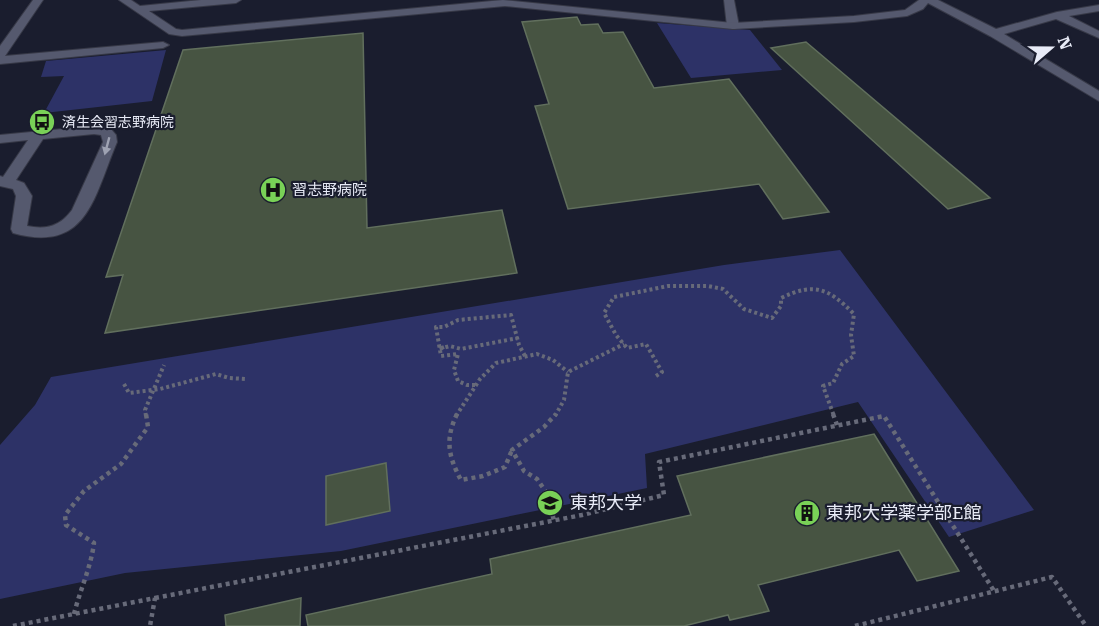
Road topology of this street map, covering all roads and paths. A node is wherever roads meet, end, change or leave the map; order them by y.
1 (38, 0) edge
2 (124, 0) edge
3 (236, 0) edge
4 (729, 0) edge
5 (927, 0) edge
6 (1099, 8) edge
7 (138, 9) junction
8 (1057, 15) junction
9 (733, 26) junction
10 (995, 33) junction
11 (1099, 35) edge
12 (163, 45) dead end
13 (0, 54) edge
14 (0, 60) edge
15 (1099, 97) edge
16 (39, 135) junction
17 (0, 139) edge
18 (4, 181) edge
19 (518, 338) junction
20 (624, 344) junction
21 (444, 347) dead end
22 (439, 349) junction
23 (525, 356) junction
24 (164, 365) dead end
25 (568, 372) junction
26 (656, 376) dead end
27 (246, 379) dead end
28 (124, 384) dead end
29 (475, 384) junction
30 (837, 425) junction
31 (513, 450) junction
32 (554, 520) junction
33 (994, 591) junction
34 (155, 598) junction
35 (74, 614) junction
36 (13, 626) edge
37 (150, 626) edge
38 (855, 626) edge
39 (1086, 626) edge

1 - 13 street
2 - 7 street
3 - 7 street
4 - 9 street
5 - 9 street
5 - 10 street
6 - 8 street
7 - 9 street
8 - 10 street
8 - 11 street
10 - 15 street
12 - 14 street
16 - 17 street
16 - 18 street
16 -> 18 street
19 - 22 path
19 - 22 path
19 - 23 path
20 - 25 path
20 - 26 path
20 - 30 path
21 - 22 path
22 - 29 path
23 - 25 path
23 - 29 path
24 - 35 path
25 - 31 path
27 - 28 path
29 - 31 path
30 - 32 path
30 - 33 path
31 - 32 path
32 - 34 path
33 - 38 path
33 - 39 path
34 - 35 path
34 - 37 path
35 - 36 path

